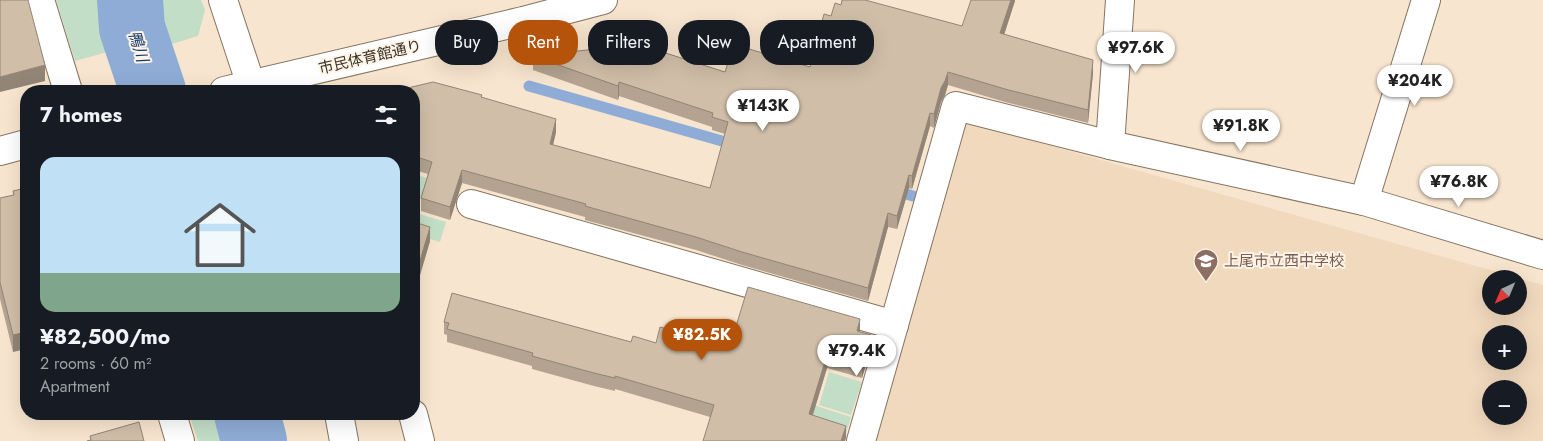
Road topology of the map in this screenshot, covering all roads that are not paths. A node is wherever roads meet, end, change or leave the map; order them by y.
1 (40, 0) edge
2 (223, 0) edge
3 (603, 0) edge
4 (1120, 0) edge
5 (1426, 0) edge
6 (527, 10) edge
7 (66, 85) edge
8 (238, 85) edge
9 (254, 85) edge
10 (1110, 145) junction
11 (20, 146) edge
12 (0, 151) edge
13 (1364, 201) junction
14 (471, 204) dead end
15 (1543, 255) edge
16 (894, 325) junction
17 (174, 420) edge
18 (339, 420) edge
19 (415, 420) edge
20 (180, 441) edge
21 (344, 441) edge
22 (420, 441) edge
23 (861, 441) edge

1 - 7 street
2 - 8 street
3 - 6 street, 市民体育館通り
4 - 10 street
5 - 13 street
6 - 9 street, 市民体育館通り
10 - 13 street
10 - 16 street
11 - 12 street
13 - 15 street
14 - 16 street
16 - 23 street
17 - 20 street
18 - 21 street
19 - 22 street

